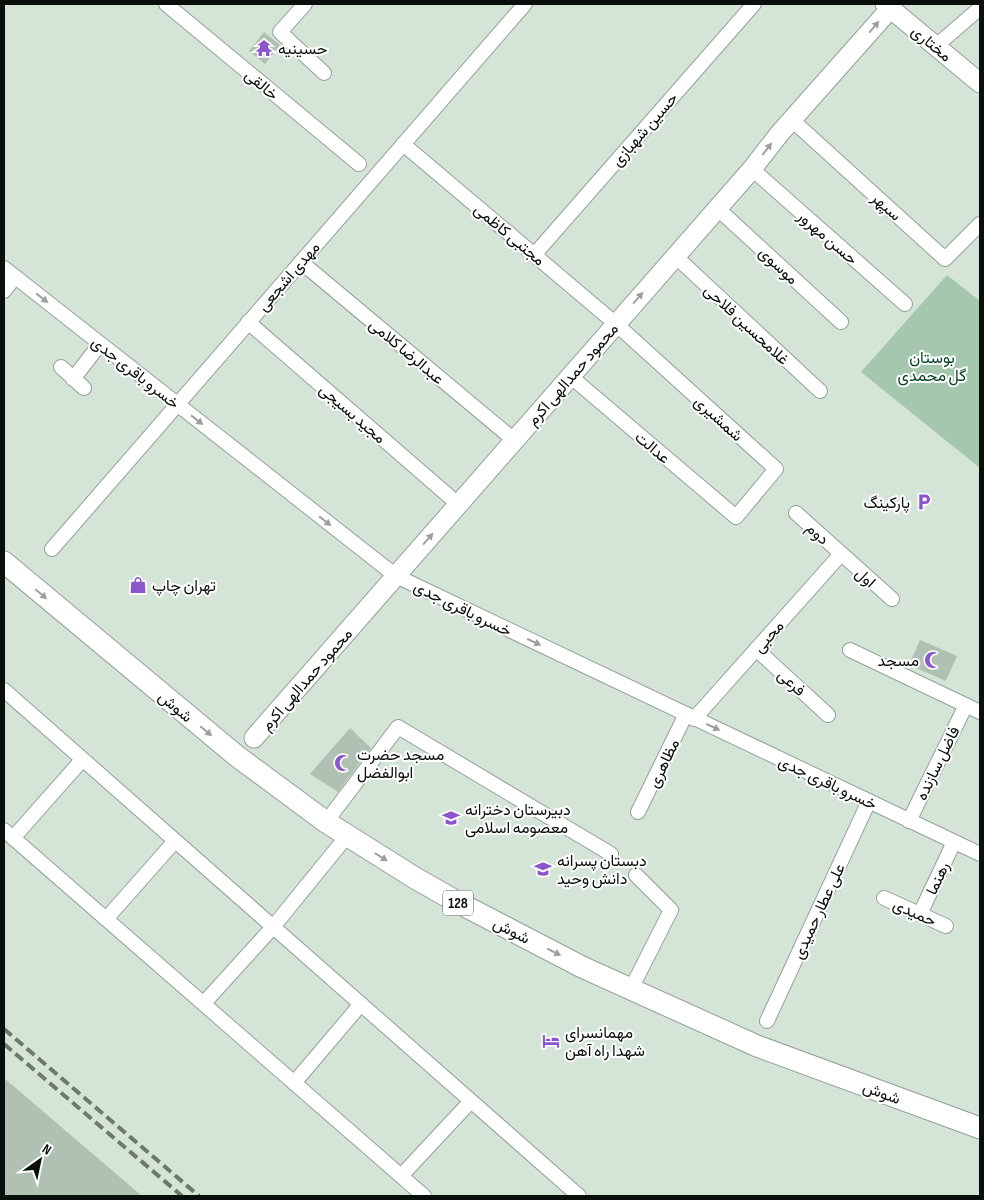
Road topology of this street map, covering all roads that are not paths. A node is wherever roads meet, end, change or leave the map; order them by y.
1 (166, 4) edge
2 (305, 4) edge
3 (525, 4) edge
4 (754, 4) edge
5 (888, 6) edge
6 (980, 8) edge
7 (936, 46) junction
8 (324, 73) dead end
9 (980, 83) edge
10 (792, 120) junction
11 (403, 144) junction
12 (359, 164) dead end
13 (752, 169) junction
14 (717, 208) junction
15 (980, 224) edge
16 (534, 255) junction
17 (675, 256) junction
18 (300, 262) junction
19 (4, 268) edge
20 (15, 277) junction
21 (4, 290) edge
22 (905, 304) dead end
23 (248, 322) junction
24 (840, 322) dead end
25 (616, 324) junction
26 (100, 344) junction
27 (61, 367) dead end
28 (570, 376) junction
29 (73, 379) junction
30 (84, 388) dead end
31 (820, 391) dead end
32 (177, 404) junction
33 (514, 440) junction
34 (458, 504) junction
35 (796, 513) dead end
36 (736, 517) joint
37 (52, 549) dead end
38 (841, 554) junction
39 (4, 562) edge
40 (396, 576) junction
41 (892, 600) dead end
42 (756, 649) junction
43 (850, 650) dead end
44 (4, 690) edge
45 (966, 705) junction
46 (980, 712) edge
47 (828, 715) dead end
48 (690, 716) junction
49 (254, 738) dead end
50 (82, 760) junction
51 (869, 802) junction
52 (638, 812) dead end
53 (909, 820) junction
54 (326, 822) junction
55 (8, 834) edge
56 (347, 836) junction
57 (175, 841) junction
58 (954, 842) junction
59 (611, 854) dead end
60 (980, 854) edge
61 (636, 875) dead end
62 (884, 898) dead end
63 (920, 914) junction
64 (106, 919) junction
65 (946, 926) dead end
66 (273, 927) junction
67 (631, 989) junction
68 (204, 1003) junction
69 (361, 1004) junction
70 (767, 1021) dead end
71 (294, 1083) junction
72 (471, 1100) junction
73 (945, 1116) junction
74 (980, 1128) edge
75 (980, 1144) edge
76 (401, 1176) junction
77 (572, 1194) edge
78 (424, 1196) edge

1 - 12 street, خالقی
2 - 8 street
3 - 11 street, مهدی اشجعی
4 - 16 street, حسین شهبازی
5 - 7 street, مختاری
10 -> 5 street, محمود حمدالهی اکرم
6 - 7 street
7 - 9 street, مختاری
13 -> 10 street, محمود حمدالهی اکرم
10 - 15 street, سپهر
11 - 16 street, مجتبی کاظمی
11 - 18 street, مهدی اشجعی
13 - 14 street, محمود حمدالهی اکرم
13 - 22 street, حسن مهرور
14 - 17 street, محمود حمدالهی اکرم
14 - 24 street, موسوی
16 - 25 street, مجتبی کاظمی
25 -> 17 street, محمود حمدالهی اکرم
17 - 31 street, غلامحسین فلاحی
18 - 23 street, مهدی اشجعی
18 - 33 street, عبدالرضا کلامی
19 - 20 street, خسرو باقری جدی
20 - 21 street
20 -> 26 street, خسرو باقری جدی
23 - 32 street, مهدی اشجعی
23 - 34 street, مجید بسیجی
25 - 28 street, محمود حمدالهی اکرم
25 - 36 street, شمشیری
26 - 29 street
26 - 32 street, خسرو باقری جدی
27 - 29 street
28 - 33 street, محمود حمدالهی اکرم
28 - 36 street, عدالت
29 - 30 street
32 - 37 street, مهدی اشجعی
32 -> 40 street, خسرو باقری جدی
33 - 34 street, محمود حمدالهی اکرم
40 -> 34 street, محمود حمدالهی اکرم
35 - 38 street, دوم
38 - 41 street, اول
38 - 42 street, محبی
39 -> 54 main road, شوش / 128
40 -> 48 street, خسرو باقری جدی
40 - 49 street, محمود حمدالهی اکرم
42 - 47 street, فرعی
42 - 48 street, محبی
43 - 45 street, فاضل سازنده
44 - 50 street
45 - 46 street, فاضل سازنده
45 - 53 street, فاضل سازنده
48 -> 51 street, خسرو باقری جدی
48 - 52 street, مظاهری
50 - 55 street
50 - 57 street
51 - 53 street, خسرو باقری جدی
51 - 70 street, علی عطار حمیدی
53 - 58 street, خسرو باقری جدی
54 - 56 main road, شوش / 128
54 - 59 street
55 - 64 street
56 - 66 street
56 -> 67 main road, شوش / 128
57 - 64 street
57 - 66 street
58 - 60 street, خسرو باقری جدی
58 - 63 street, رهنما
61 - 67 street
62 - 63 street, حمیدی
63 - 65 street, حمیدی
64 - 68 street
66 - 68 street
66 - 69 street
67 - 73 main road, شوش / 128
68 - 71 street
69 - 71 street
69 - 72 street
71 - 76 street
72 - 76 street
72 - 77 street
73 - 74 main road, شوش / 128
73 - 75 main road
76 - 78 street

